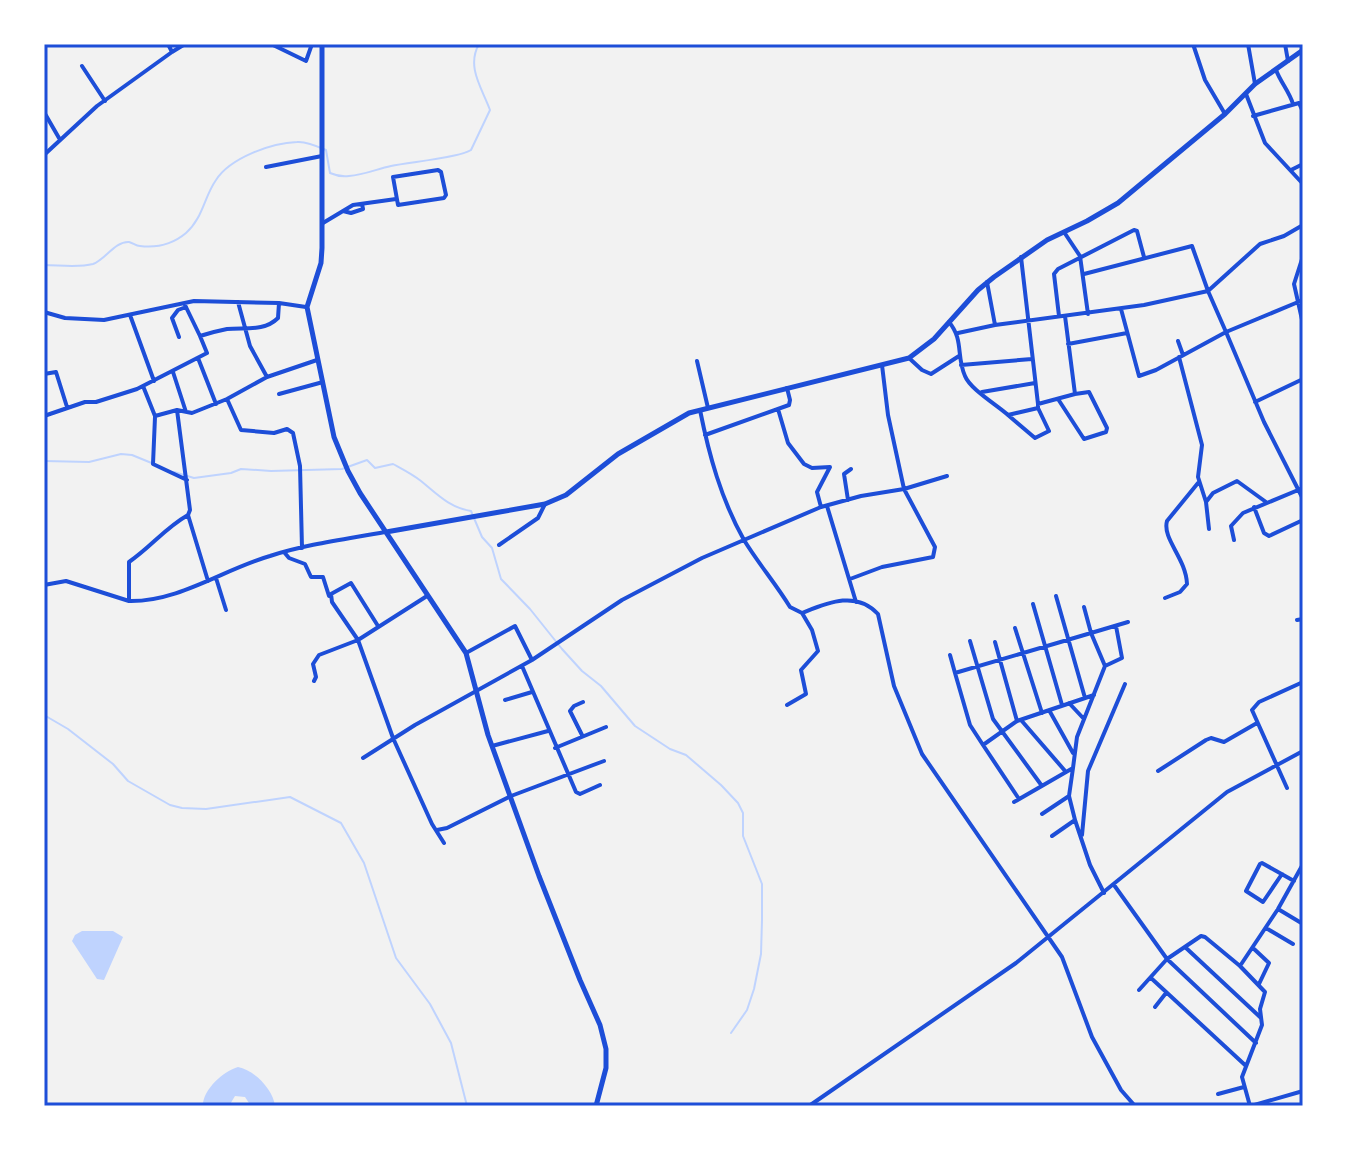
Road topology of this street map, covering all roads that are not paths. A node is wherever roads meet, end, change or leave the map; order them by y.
1 (168, 44) edge
2 (185, 44) edge
3 (271, 44) edge
4 (312, 44) edge
5 (322, 44) edge
6 (1177, 44) edge
7 (1184, 44) edge
8 (1193, 44) edge
9 (1248, 44) edge
10 (1285, 44) edge
11 (1303, 50) edge
12 (172, 52) junction
13 (1288, 61) junction
14 (82, 66) dead end
15 (1276, 70) junction
16 (1255, 84) junction
17 (1246, 94) junction
18 (105, 101) junction
19 (1293, 104) junction
20 (44, 112) edge
21 (1303, 112) edge
22 (1225, 114) junction
23 (1253, 116) junction
24 (59, 139) junction
25 (322, 151) junction
26 (44, 155) edge
27 (1303, 164) edge
28 (266, 167) dead end
29 (1291, 170) junction
30 (1303, 184) edge
31 (396, 199) junction
32 (321, 224) junction
33 (1303, 225) edge
34 (1064, 232) junction
35 (1080, 256) junction
36 (1303, 256) edge
37 (1021, 257) junction
38 (1144, 258) junction
39 (1084, 274) junction
40 (987, 282) junction
41 (1208, 291) junction
42 (1303, 300) edge
43 (238, 302) junction
44 (279, 303) junction
45 (1297, 303) junction
46 (185, 305) junction
47 (307, 307) junction
48 (1121, 309) junction
49 (44, 312) edge
50 (1088, 314) junction
51 (130, 315) junction
52 (1062, 316) junction
53 (1028, 321) junction
54 (949, 322) junction
55 (1303, 324) edge
56 (995, 325) junction
57 (246, 330) junction
58 (1226, 332) junction
59 (958, 333) junction
60 (1127, 333) junction
61 (200, 336) junction
62 (179, 337) dead end
63 (1178, 341) dead end
64 (1068, 344) junction
65 (959, 356) junction
66 (1181, 356) junction
67 (198, 358) junction
68 (909, 358) junction
69 (1032, 359) junction
70 (317, 360) junction
71 (697, 361) dead end
72 (882, 365) junction
73 (961, 365) junction
74 (173, 372) junction
75 (44, 374) edge
76 (267, 377) junction
77 (1303, 379) edge
78 (154, 381) junction
79 (323, 382) junction
80 (1035, 383) junction
81 (143, 386) junction
82 (787, 388) junction
83 (981, 392) junction
84 (279, 394) dead end
85 (1075, 394) junction
86 (227, 399) junction
87 (1058, 399) junction
88 (1255, 402) junction
89 (216, 404) junction
90 (1038, 406) junction
91 (67, 407) junction
92 (708, 408) junction
93 (778, 409) junction
94 (177, 410) junction
95 (700, 410) junction
96 (186, 412) junction
97 (1008, 415) junction
98 (44, 416) edge
99 (155, 416) junction
100 (705, 435) junction
101 (851, 469) dead end
102 (947, 476) dead end
103 (187, 477) junction
104 (1199, 481) junction
105 (1301, 488) edge
106 (904, 489) junction
107 (1303, 499) edge
108 (848, 500) junction
109 (1206, 502) junction
110 (1266, 502) junction
111 (545, 504) junction
112 (824, 507) junction
113 (1254, 507) junction
114 (188, 515) junction
115 (1303, 520) edge
116 (1209, 529) dead end
117 (385, 532) junction
118 (744, 539) junction
119 (1234, 540) dead end
120 (499, 545) dead end
121 (302, 548) junction
122 (284, 552) junction
123 (216, 578) junction
124 (850, 579) junction
125 (208, 582) junction
126 (44, 585) edge
127 (329, 596) junction
128 (427, 596) junction
129 (1056, 596) dead end
130 (1165, 598) dead end
131 (129, 601) junction
132 (856, 602) junction
133 (1033, 604) dead end
134 (1084, 607) dead end
135 (226, 610) dead end
136 (802, 613) junction
137 (1128, 622) dead end
138 (378, 626) junction
139 (1116, 626) junction
140 (1015, 628) dead end
141 (1091, 633) junction
142 (358, 640) junction
143 (1068, 640) junction
144 (970, 641) dead end
145 (995, 642) dead end
146 (1045, 647) junction
147 (466, 653) junction
148 (1023, 653) junction
149 (950, 655) dead end
150 (532, 660) junction
151 (1001, 660) junction
152 (522, 666) junction
153 (1105, 666) junction
154 (977, 667) junction
155 (955, 673) junction
156 (314, 681) dead end
157 (1303, 682) edge
158 (1125, 684) dead end
159 (476, 691) junction
160 (532, 692) junction
161 (1094, 695) junction
162 (1085, 698) junction
163 (505, 700) dead end
164 (583, 702) dead end
165 (1069, 703) junction
166 (787, 705) dead end
167 (1063, 706) junction
168 (1049, 710) junction
169 (1042, 713) junction
170 (1084, 719) junction
171 (1019, 721) junction
172 (1257, 723) junction
173 (606, 727) dead end
174 (548, 731) junction
175 (1003, 731) junction
176 (974, 732) dead end
177 (582, 735) junction
178 (393, 738) junction
179 (983, 745) junction
180 (492, 746) junction
181 (555, 748) junction
182 (1303, 751) edge
183 (1075, 755) junction
184 (363, 758) dead end
185 (604, 761) dead end
186 (1276, 766) junction
187 (1073, 768) junction
188 (1158, 771) dead end
189 (1066, 772) junction
190 (569, 774) junction
191 (600, 785) dead end
192 (1042, 786) junction
193 (1287, 788) dead end
194 (511, 796) junction
195 (1069, 796) junction
196 (1042, 814) dead end
197 (1075, 820) junction
198 (437, 830) junction
199 (1082, 835) junction
200 (1052, 836) dead end
201 (444, 843) dead end
202 (1303, 864) edge
203 (1282, 874) junction
204 (1294, 881) junction
205 (1114, 884) junction
206 (1104, 893) junction
207 (1278, 909) junction
208 (1303, 924) edge
209 (1266, 928) junction
210 (1047, 939) junction
211 (1293, 944) dead end
212 (1185, 947) junction
213 (1253, 948) junction
214 (1167, 959) junction
215 (1240, 966) junction
216 (1151, 978) junction
217 (1259, 984) junction
218 (1139, 990) dead end
219 (1167, 993) junction
220 (1155, 1007) dead end
221 (1262, 1018) junction
222 (1256, 1043) junction
223 (1245, 1065) junction
224 (1244, 1087) junction
225 (1303, 1091) edge
226 (1218, 1094) dead end
227 (596, 1106) edge
228 (809, 1106) edge
229 (1135, 1106) edge
230 (1250, 1106) edge

1 - 12 street
2 - 12 street
3 - 4 street
5 - 25 street
6 - 7 street
8 - 22 street
9 - 16 street
10 - 13 street
11 - 13 street
12 - 18 street
13 - 15 street
14 - 18 street
15 - 16 street
15 - 19 street
16 - 17 street
17 - 22 street
17 - 23 street
18 - 24 street
19 - 21 street
19 - 23 street
20 - 24 street
22 - 34 street
23 - 29 street
24 - 26 street
25 - 28 street
25 - 32 street
27 - 29 street
29 - 30 street
31 - 31 street
31 - 32 street
32 - 47 street
33 - 41 street
34 - 35 street
34 - 37 street
35 - 38 street
35 - 39 street
35 - 52 street
36 - 45 street
37 - 40 street
37 - 53 street
38 - 39 street
38 - 41 street
39 - 50 street
40 - 54 street
40 - 56 street
41 - 48 street
41 - 58 street
42 - 45 street
43 - 44 street
43 - 46 street
43 - 57 street
44 - 47 street
44 - 57 street
45 - 55 street
45 - 58 street
46 - 51 street
46 - 61 street
46 - 62 street
47 - 70 street
48 - 50 street
48 - 60 street
49 - 51 street
50 - 52 street
51 - 78 street
52 - 53 street
52 - 64 street
53 - 56 street
53 - 69 street
54 - 59 street
54 - 68 street
56 - 59 street
57 - 61 street
57 - 76 street
58 - 66 street
58 - 88 street
59 - 65 street
60 - 64 street
60 - 66 street
61 - 67 street
63 - 66 street
64 - 85 street
65 - 68 street
65 - 73 street
66 - 104 street
67 - 74 street
67 - 89 street
68 - 72 street
69 - 73 street
69 - 80 street
70 - 76 street
70 - 79 street
71 - 92 street
72 - 82 street
72 - 106 street
73 - 83 street
74 - 78 street
74 - 96 street
75 - 91 street
76 - 86 street
77 - 88 street
78 - 81 street
79 - 84 street
79 - 117 street
80 - 83 street
80 - 90 street
81 - 91 street
81 - 99 street
82 - 92 street
82 - 93 street
83 - 97 street
85 - 87 street
85 - 87 street
86 - 89 street
86 - 121 street
87 - 90 street
88 - 105 street
89 - 96 street
90 - 97 street
90 - 97 street
91 - 98 street
92 - 95 street
93 - 100 street
93 - 112 street
94 - 96 street
94 - 99 street
94 - 103 street
95 - 100 street
95 - 111 street
99 - 103 street
100 - 118 street
101 - 108 street
102 - 106 street
103 - 114 street
104 - 109 street
104 - 130 street
105 - 107 street
105 - 110 street
106 - 108 street
106 - 124 street
108 - 112 street
109 - 110 street
109 - 116 street
110 - 113 street
111 - 117 street
111 - 120 street
112 - 118 street
112 - 124 street
113 - 115 street
113 - 119 street
114 - 125 street
114 - 131 street
117 - 121 street
117 - 128 street
118 - 136 street
118 - 150 street
121 - 122 street
122 - 123 street
122 - 127 street
123 - 125 street
123 - 135 street
124 - 132 street
125 - 131 street
126 - 131 street
127 - 138 street
127 - 142 street
128 - 138 street
128 - 147 street
129 - 143 street
132 - 136 street
132 - 210 street
133 - 146 street
134 - 141 street
136 - 166 street
137 - 139 street
138 - 142 street
139 - 141 street
139 - 153 street
140 - 148 street
141 - 143 street
141 - 153 street
142 - 156 street
142 - 178 street
143 - 146 street
143 - 162 street
144 - 154 street
145 - 151 street
146 - 148 street
146 - 167 street
147 - 150 street
147 - 159 street
148 - 151 street
148 - 169 street
149 - 155 street
150 - 152 street
151 - 154 street
151 - 171 street
152 - 159 street
152 - 160 street
153 - 161 street
154 - 155 street
154 - 175 street
155 - 179 street
157 - 172 street
158 - 199 street
159 - 178 street
159 - 180 street
160 - 163 street
160 - 174 street
161 - 162 street
161 - 170 street
162 - 165 street
164 - 177 street
165 - 167 street
165 - 170 street
167 - 168 street
168 - 169 street
168 - 183 street
169 - 171 street
170 - 183 street
171 - 175 street
171 - 189 street
172 - 186 street
172 - 188 street
173 - 177 street
174 - 180 street
174 - 181 street
175 - 179 street
175 - 192 street
176 - 179 street
177 - 181 street
178 - 184 street
178 - 198 street
179 - 192 street
180 - 194 street
181 - 190 street
182 - 186 street
183 - 187 street
185 - 190 street
186 - 193 street
186 - 205 street
187 - 189 street
187 - 195 street
189 - 192 street
190 - 191 street
190 - 194 street
194 - 198 street
194 - 227 street
195 - 196 street
195 - 197 street
197 - 199 street
197 - 200 street
198 - 201 street
199 - 206 street
202 - 204 street
203 - 203 street
203 - 204 street
204 - 207 street
205 - 206 street
205 - 214 street
206 - 210 street
207 - 208 street
207 - 209 street
209 - 211 street
209 - 213 street
210 - 228 street
210 - 229 street
212 - 214 street
212 - 215 street
212 - 221 street
213 - 215 street
213 - 217 street
214 - 216 street
214 - 222 street
215 - 217 street
216 - 218 street
216 - 219 street
217 - 221 street
219 - 220 street
219 - 223 street
221 - 222 street
222 - 223 street
223 - 224 street
224 - 226 street
224 - 230 street
225 - 230 street

